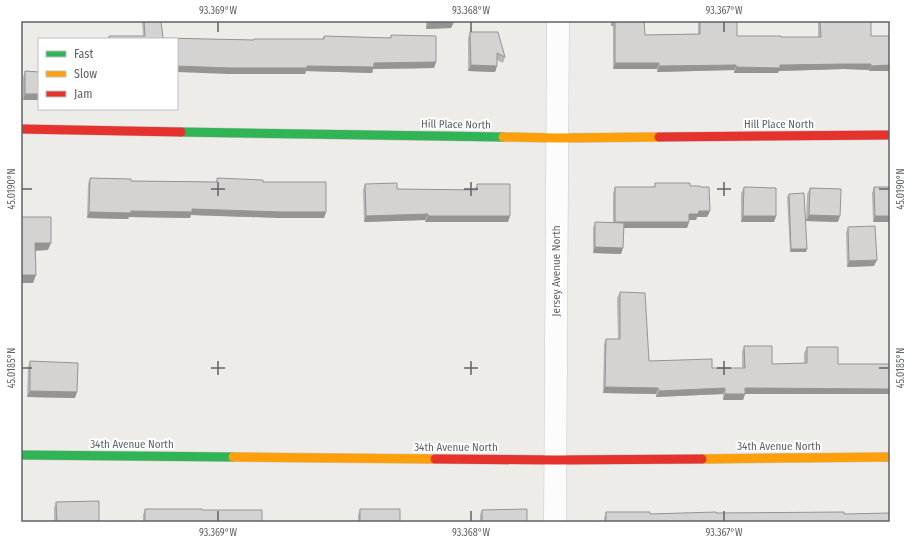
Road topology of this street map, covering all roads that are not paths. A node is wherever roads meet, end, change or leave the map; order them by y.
1 (558, 21) edge
2 (21, 129) edge
3 (890, 135) edge
4 (557, 138) junction
5 (21, 455) edge
6 (890, 457) edge
7 (555, 460) junction
8 (555, 522) edge

1 - 4 street, Jersey Avenue North
2 - 4 street, Hill Place North
3 - 4 street, Hill Place North
4 - 7 street, Jersey Avenue North
5 - 7 street, 34th Avenue North
6 - 7 street, 34th Avenue North
7 - 8 street, Jersey Avenue North

